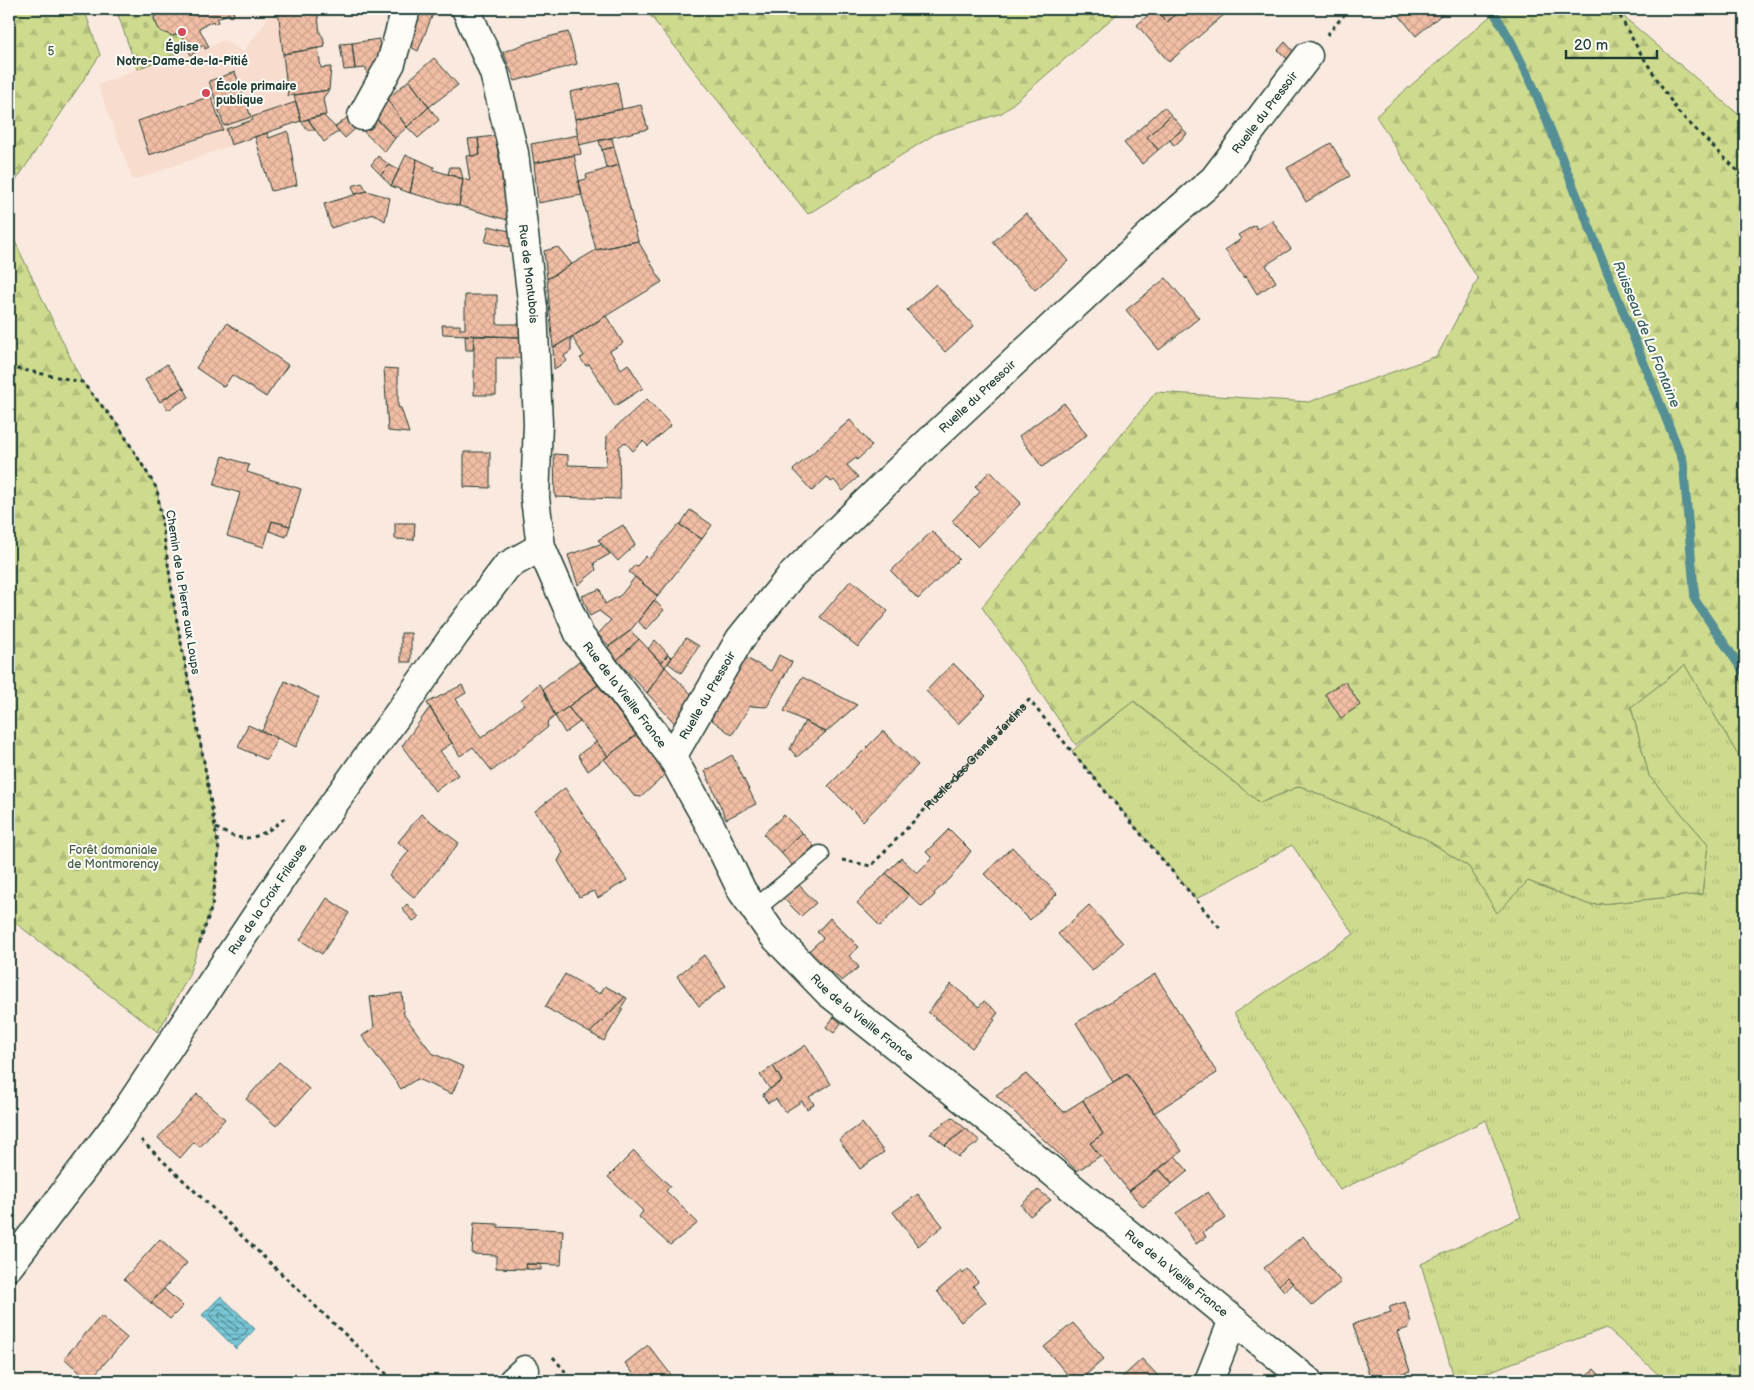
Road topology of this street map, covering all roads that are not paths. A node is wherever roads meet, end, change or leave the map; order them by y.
1 (406, 9) edge
2 (466, 9) edge
3 (1308, 56) dead end
4 (362, 116) dead end
5 (541, 547) junction
6 (672, 757) junction
7 (820, 855) road end
8 (755, 909) junction
9 (9, 1266) edge
10 (1233, 1320) junction
11 (1209, 1381) edge
12 (1308, 1381) edge

1 - 4 street
2 - 5 street, Rue de Montubois
3 - 6 street, Ruelle du Pressoir
5 - 6 street, Rue de la Vieille France
5 - 9 street, Rue de la Croix Frileuse
6 - 8 street, Rue de la Vieille France
7 - 8 lane
8 - 10 street, Rue de la Vieille France
10 - 11 street
10 - 12 street, Rue de la Vieille France

